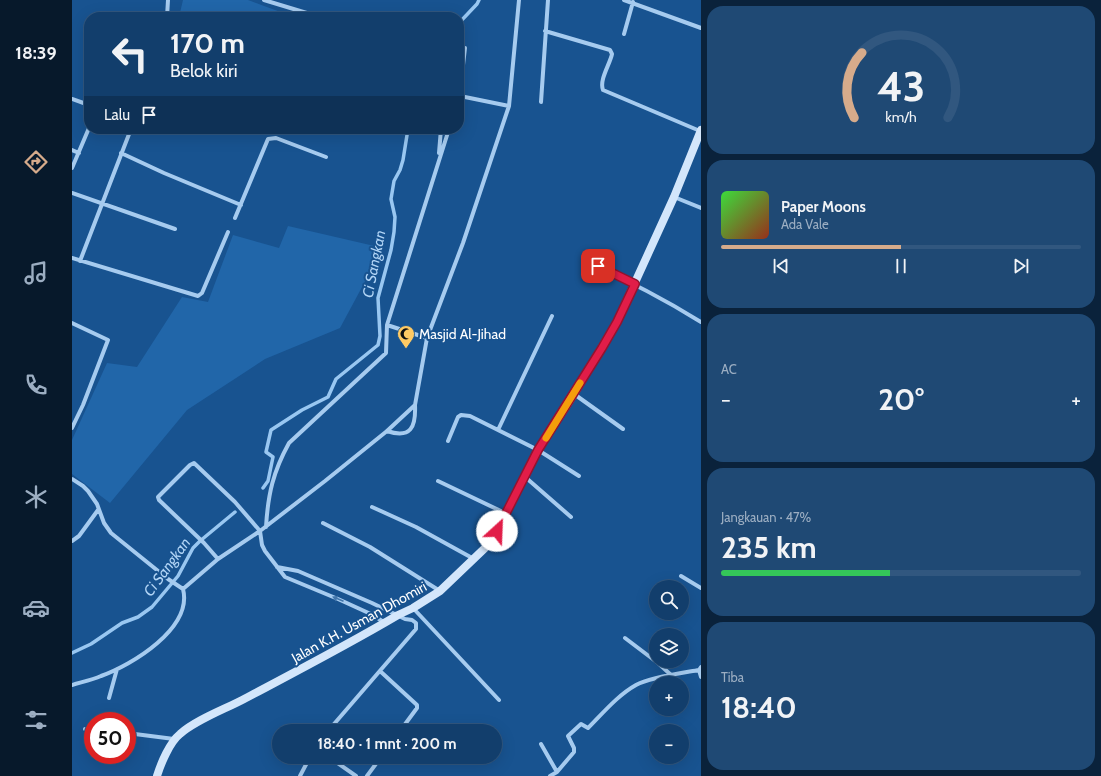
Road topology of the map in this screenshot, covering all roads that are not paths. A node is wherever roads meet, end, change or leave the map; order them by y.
1 (168, 0) edge
2 (264, 0) edge
3 (520, 0) edge
4 (548, 0) edge
5 (624, 0) edge
6 (633, 2) junction
7 (168, 12) edge
8 (304, 12) edge
9 (701, 28) edge
10 (545, 31) junction
11 (624, 34) dead end
12 (465, 48) dead end
13 (464, 54) edge
14 (464, 98) edge
15 (72, 99) edge
16 (541, 102) dead end
17 (84, 103) edge
18 (509, 106) junction
19 (701, 131) edge
20 (86, 134) edge
21 (129, 134) edge
22 (441, 134) edge
23 (447, 134) edge
24 (72, 150) edge
25 (78, 153) junction
26 (121, 153) junction
27 (326, 157) dead end
28 (439, 161) junction
29 (72, 168) edge
30 (72, 193) edge
31 (674, 197) junction
32 (102, 204) junction
33 (241, 205) junction
34 (701, 208) edge
35 (235, 218) dead end
36 (175, 229) dead end
37 (228, 232) dead end
38 (72, 258) edge
39 (585, 260) dead end
40 (80, 261) junction
41 (635, 284) junction
42 (552, 316) dead end
43 (701, 322) edge
44 (72, 323) edge
45 (386, 325) junction
46 (427, 338) junction
47 (574, 394) junction
48 (415, 405) junction
49 (72, 428) edge
50 (623, 429) dead end
51 (498, 430) junction
52 (387, 431) junction
53 (448, 441) dead end
54 (538, 450) junction
55 (524, 476) junction
56 (579, 476) dead end
57 (72, 479) edge
58 (438, 481) dead end
59 (372, 507) dead end
60 (98, 510) junction
61 (505, 513) junction
62 (571, 517) dead end
63 (323, 523) dead end
64 (266, 526) junction
65 (260, 531) junction
66 (72, 541) edge
67 (218, 559) junction
68 (474, 560) junction
69 (278, 567) junction
70 (681, 576) dead end
71 (701, 588) edge
72 (183, 589) junction
73 (440, 591) junction
74 (413, 608) junction
75 (398, 615) junction
76 (385, 623) junction
77 (625, 638) dead end
78 (700, 668) edge
79 (117, 669) junction
80 (380, 671) junction
81 (671, 675) junction
82 (701, 677) edge
83 (72, 685) edge
84 (110, 698) dead end
85 (499, 700) dead end
86 (334, 724) edge
87 (405, 724) edge
88 (136, 734) edge
89 (174, 739) junction
90 (541, 744) dead end
91 (306, 764) edge
92 (339, 764) edge
93 (376, 764) edge
94 (557, 772) junction
95 (157, 776) edge
96 (300, 776) edge
97 (356, 776) edge
98 (367, 776) edge
99 (550, 776) edge

1 - 7 street
2 - 8 street
3 - 18 street
4 - 10 street
5 - 6 street
6 - 9 street
6 - 11 street
10 - 16 street
10 - 19 street
12 - 13 street
14 - 18 street
15 - 17 street
18 - 46 street
19 - 31 main road, Jalan K.H. Usman Dhomiri
20 - 25 street
21 - 26 street
22 - 28 street
23 - 28 street
24 - 25 street
25 - 29 street
26 - 32 street
26 - 33 street
27 - 33 street
28 - 45 street
30 - 32 street
31 - 34 street
31 - 41 main road, Jalan K.H. Usman Dhomiri
32 - 36 street
32 - 40 street
33 - 35 street
37 - 40 street
38 - 40 street
39 - 41 street
41 - 43 street
41 - 47 main road, Jalan K.H. Usman Dhomiri
42 - 51 street
44 - 49 street
45 - 46 street
45 - 64 street
46 - 48 street
47 - 50 street
47 - 54 main road, Jalan K.H. Usman Dhomiri
48 - 52 street
48 - 52 street
51 - 53 street
51 - 54 street
52 - 64 street
54 - 55 main road, Jalan K.H. Usman Dhomiri
54 - 56 street
55 - 61 main road, Jalan K.H. Usman Dhomiri
55 - 62 street
57 - 60 street
58 - 61 street
59 - 68 street
60 - 66 street
60 - 72 street
61 - 68 main road, Jalan K.H. Usman Dhomiri
63 - 73 street
64 - 65 street
65 - 67 street
65 - 67 street
65 - 69 street
67 - 72 street
68 - 73 main road, Jalan K.H. Usman Dhomiri
69 - 75 street
76 -> 69 street
70 - 71 street
72 - 79 street
73 - 74 main road, Jalan K.H. Usman Dhomiri
74 - 75 main road, Jalan K.H. Usman Dhomiri
74 - 85 street
75 - 76 main road, Jalan K.H. Usman Dhomiri
75 - 80 street
76 - 89 main road, Jalan K.H. Usman Dhomiri
77 - 81 street
78 - 81 street
78 - 82 street
79 - 83 street
79 - 84 street
80 - 86 street
80 - 87 street
81 - 94 street
88 - 89 street
89 - 95 main road, Jalan K.H. Usman Dhomiri
90 - 94 street
91 - 96 street
92 - 97 street
93 - 98 street
94 - 99 street

